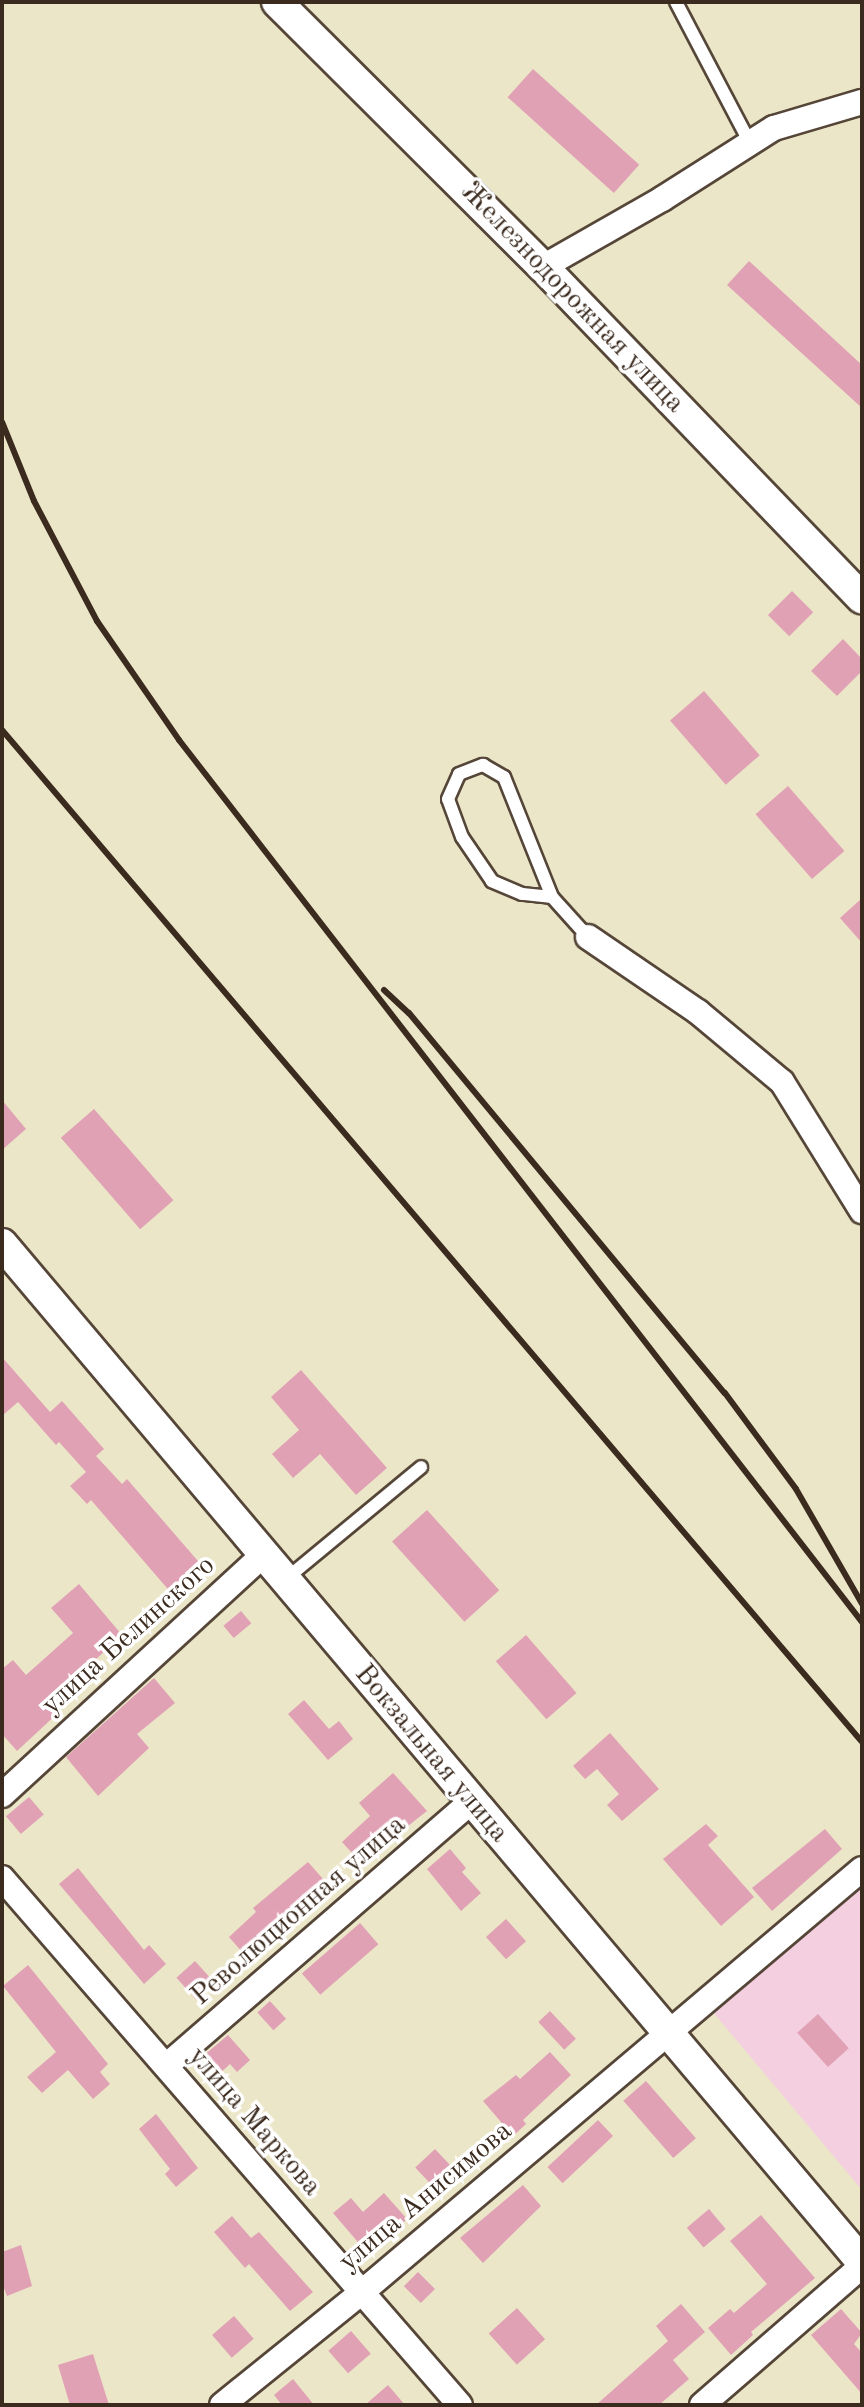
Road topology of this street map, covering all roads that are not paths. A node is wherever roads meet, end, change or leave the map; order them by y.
1 (277, 2) edge
2 (676, 2) edge
3 (862, 102) edge
4 (750, 143) junction
5 (543, 267) junction
6 (862, 599) edge
7 (552, 897) junction
8 (588, 937) joint
9 (862, 1211) edge
10 (2, 1244) edge
11 (421, 1467) dead end
12 (263, 1555) junction
13 (284, 1580) junction
14 (2, 1795) edge
15 (471, 1802) junction
16 (862, 1869) edge
17 (2, 1878) edge
18 (666, 2032) junction
19 (166, 2066) junction
20 (862, 2264) edge
21 (362, 2292) junction
22 (222, 2405) edge
23 (460, 2405) edge
24 (702, 2405) edge

1 - 5 street, Железнодорожная улица
2 - 4 lane
3 - 4 street
4 - 5 street
5 - 6 street, Железнодорожная улица
7 - 7 lane
7 - 8 lane
8 - 9 street
10 - 12 street, Вокзальная улица
11 - 13 lane
12 - 13 street, Вокзальная улица
12 - 14 street, улица Белинского
13 - 15 street, Вокзальная улица
15 - 18 street, Вокзальная улица
15 - 19 street, Революционная улица
16 - 18 street, улица Анисимова
17 - 19 street, улица Маркова
18 - 20 street, Вокзальная улица
18 - 21 street, улица Анисимова
19 - 21 street, улица Маркова
20 - 24 street
21 - 22 street, улица Анисимова
21 - 23 street, улица Маркова

